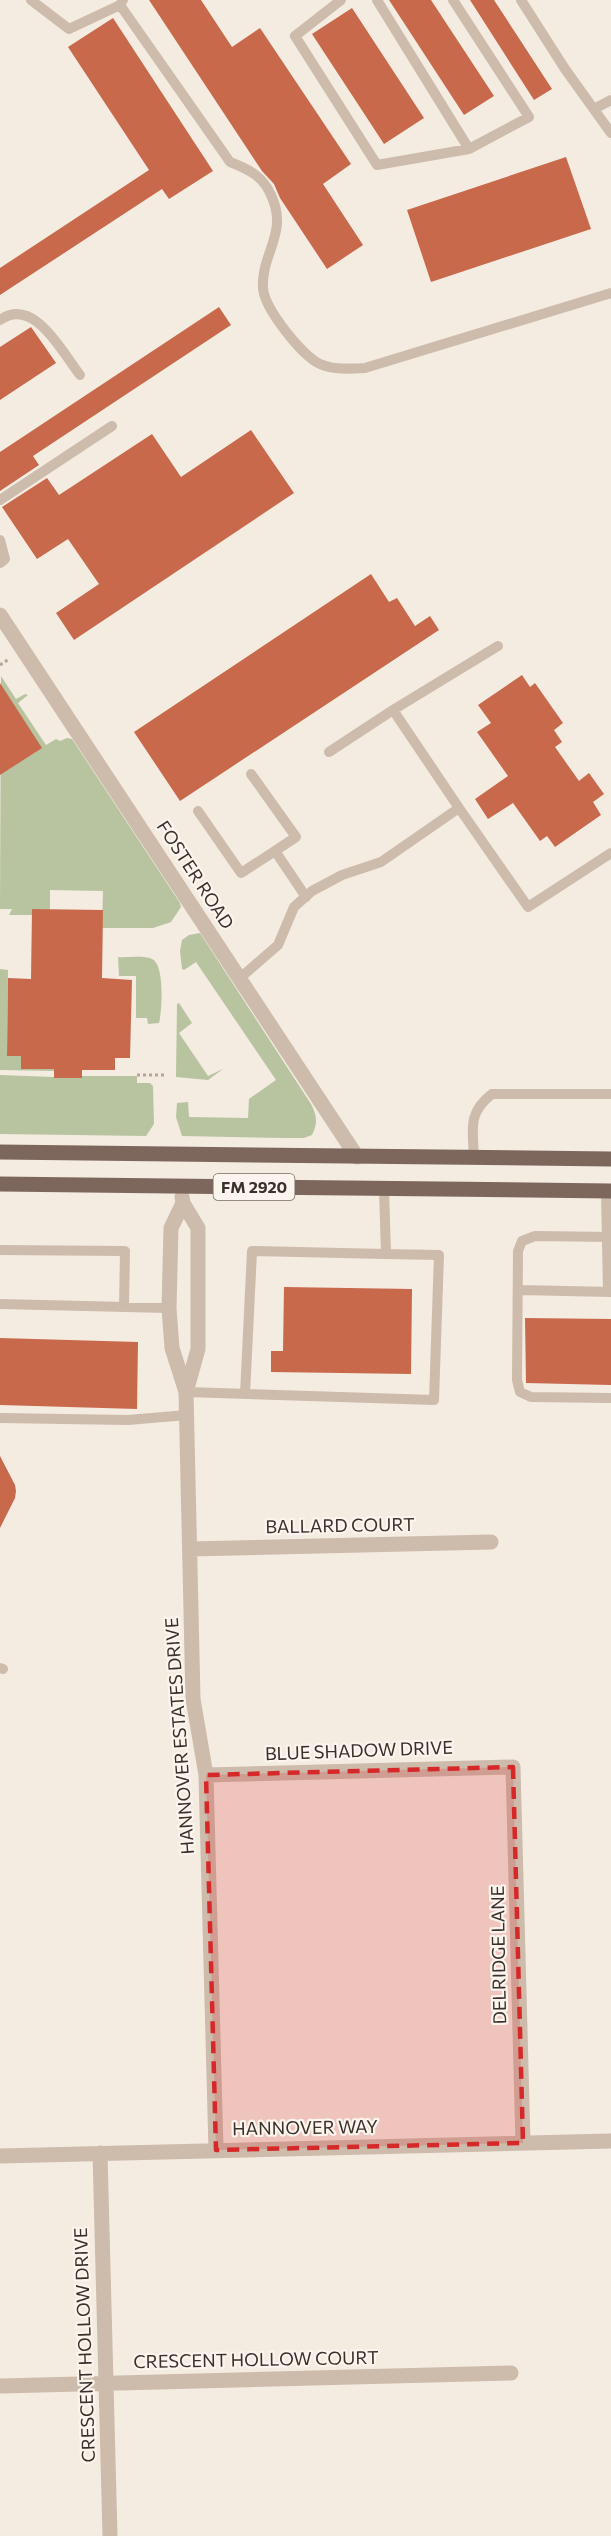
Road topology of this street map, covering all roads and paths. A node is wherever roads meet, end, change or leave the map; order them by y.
1 (31, 0) edge
2 (340, 0) edge
3 (377, 0) edge
4 (453, 0) edge
5 (521, 0) edge
6 (122, 2) edge
7 (611, 100) edge
8 (594, 109) junction
9 (611, 134) edge
10 (469, 149) junction
11 (611, 293) edge
12 (0, 320) edge
13 (80, 375) dead end
14 (112, 426) dead end
15 (0, 500) edge
16 (0, 540) edge
17 (0, 563) edge
18 (0, 615) edge
19 (498, 646) dead end
20 (393, 710) junction
21 (329, 752) dead end
22 (251, 774) dead end
23 (459, 808) junction
24 (198, 811) dead end
25 (275, 851) junction
26 (611, 853) edge
27 (306, 897) junction
28 (240, 978) junction
29 (137, 1075) dead end
30 (167, 1075) dead end
31 (611, 1094) edge
32 (0, 1152) edge
33 (357, 1157) junction
34 (474, 1158) junction
35 (611, 1160) edge
36 (0, 1184) edge
37 (181, 1186) junction
38 (384, 1189) junction
39 (609, 1191) edge
40 (183, 1203) junction
41 (610, 1237) edge
42 (0, 1250) edge
43 (386, 1254) junction
44 (519, 1290) junction
45 (610, 1292) edge
46 (0, 1304) edge
47 (124, 1307) junction
48 (169, 1308) junction
49 (186, 1392) junction
50 (245, 1394) junction
51 (611, 1398) edge
52 (187, 1415) junction
53 (0, 1418) edge
54 (491, 1542) dead end
55 (190, 1549) junction
56 (513, 1767) joint
57 (206, 1775) junction
58 (611, 2140) edge
59 (523, 2143) junction
60 (216, 2150) junction
61 (100, 2153) junction
62 (0, 2156) edge
63 (511, 2373) dead end
64 (106, 2384) junction
65 (1, 2386) edge
66 (110, 2536) edge

1 - 6 lane
2 - 10 lane
3 - 10 lane
4 - 10 lane
5 - 8 lane
6 - 11 lane
7 - 8 lane
8 - 9 lane
12 - 13 lane
14 - 15 lane
16 - 17 lane
18 - 28 street, FOSTER ROAD
19 - 20 lane
20 - 21 lane
20 - 23 lane
22 - 25 lane
23 - 26 lane
23 - 27 lane
24 - 25 lane
25 - 27 lane
27 - 28 lane
28 - 33 street, FOSTER ROAD
29 - 30 path
31 - 34 lane
32 - 33 main road, FM 2920 / FM 2920
33 - 34 main road, FM 2920 / FM 2920
34 - 35 main road, FM 2920 / FM 2920
36 - 37 main road, FM 2920 / FM 2920
37 - 38 main road, FM 2920 / FM 2920
37 - 40 street, HANNOVER ESTATES DRIVE
38 - 39 main road, FM 2920 / FM 2920
38 - 43 lane
39 - 41 lane
40 - 48 street, HANNOVER ESTATES DRIVE
40 - 49 street, HANNOVER ESTATES DRIVE
41 - 44 lane
41 - 45 lane
42 - 47 lane
43 - 50 lane
43 - 50 lane
44 - 45 lane
44 - 51 lane
46 - 47 lane
47 - 48 lane
48 - 49 street, HANNOVER ESTATES DRIVE
49 - 50 lane
49 - 52 street, HANNOVER ESTATES DRIVE
52 - 53 lane
52 - 55 street, HANNOVER ESTATES DRIVE
54 - 55 street, BALLARD COURT
55 - 57 street, HANNOVER ESTATES DRIVE
56 - 57 street, BLUE SHADOW DRIVE
56 - 59 street, DELRIDGE LANE
57 - 60 street, HANNOVER ESTATES DRIVE
58 - 59 street, HANNOVER WAY
59 - 60 street, HANNOVER WAY
60 - 61 street, HANNOVER WAY
61 - 62 street, HANNOVER WAY
61 - 64 street, CRESCENT HOLLOW DRIVE
63 - 64 street, CRESCENT HOLLOW COURT
64 - 65 street, CRESCENT HOLLOW COURT
64 - 66 street, CRESCENT HOLLOW DRIVE

